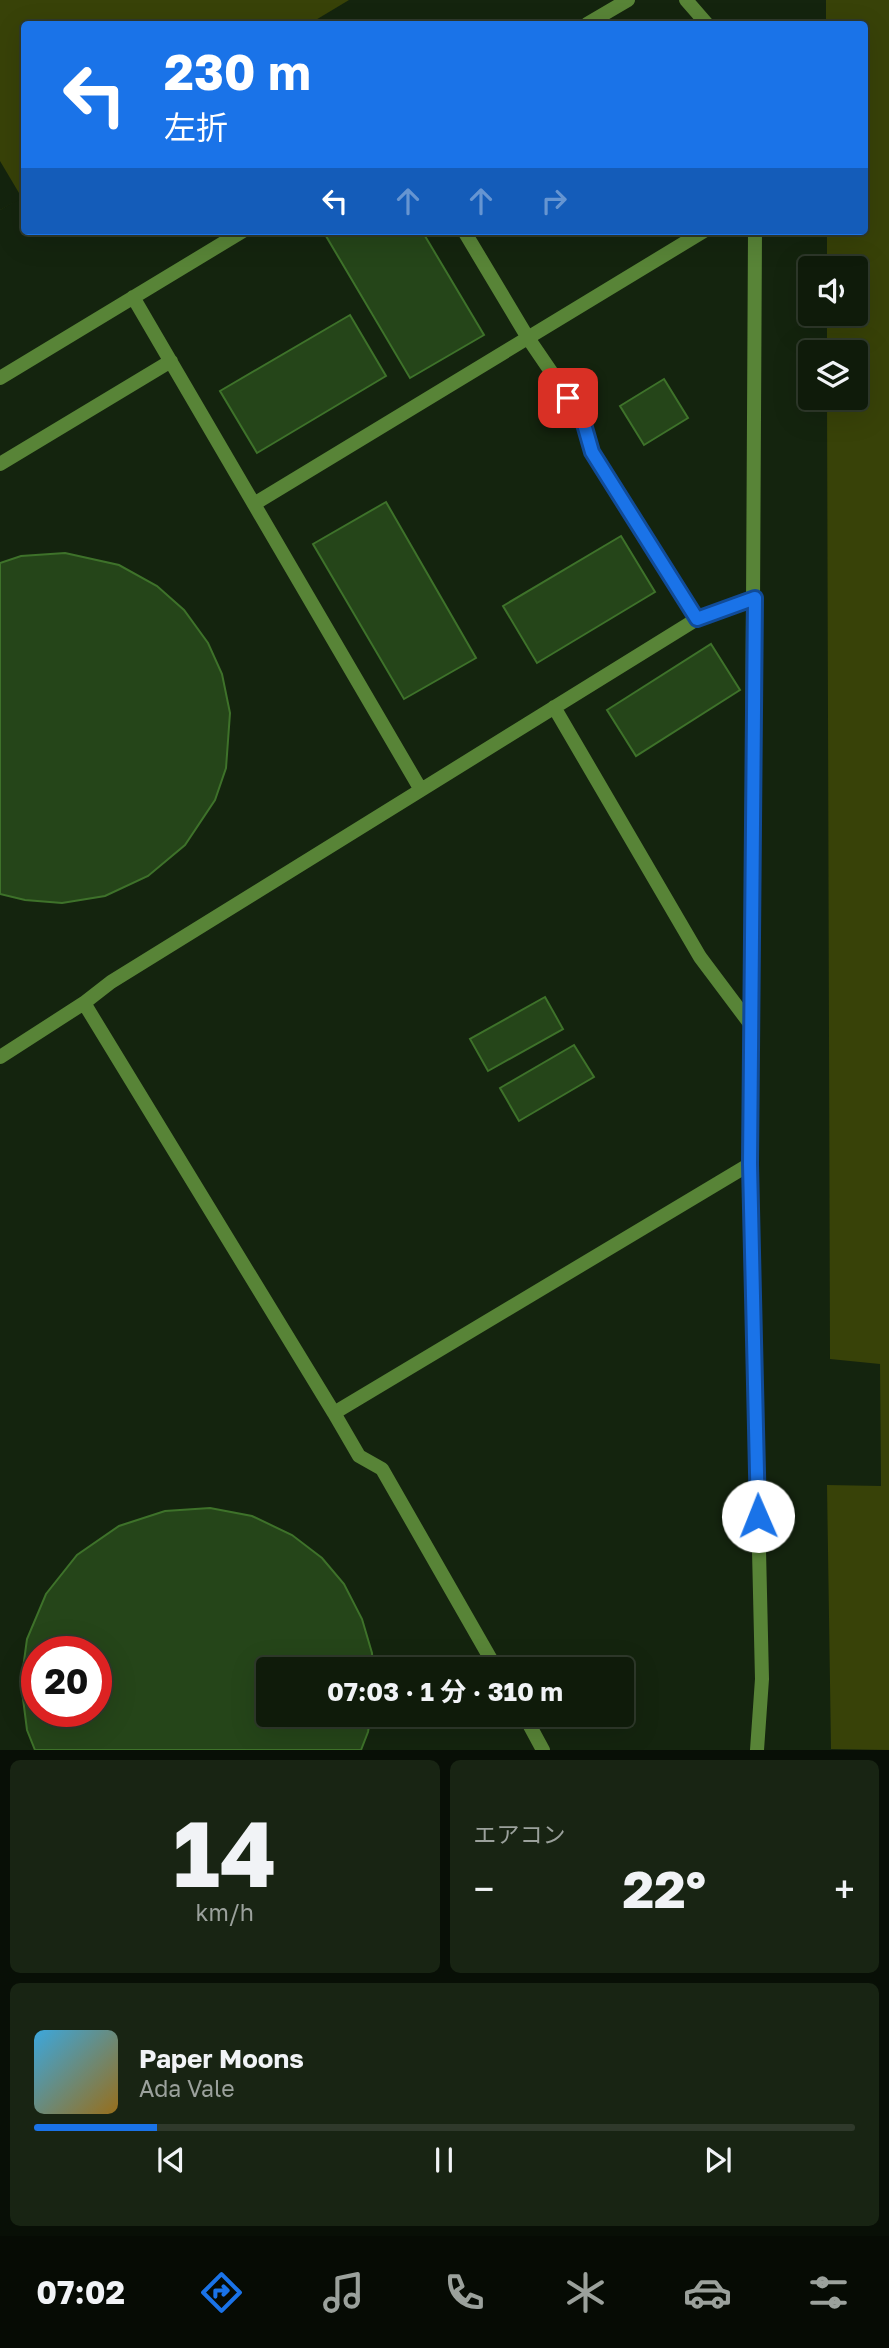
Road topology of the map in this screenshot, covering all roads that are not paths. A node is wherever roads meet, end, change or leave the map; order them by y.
1 (628, 0) edge
2 (686, 0) edge
3 (592, 21) edge
4 (704, 21) edge
5 (236, 235) edge
6 (466, 235) edge
7 (697, 235) edge
8 (755, 235) edge
9 (133, 297) junction
10 (528, 338) junction
11 (171, 361) junction
12 (0, 378) edge
13 (0, 464) edge
14 (254, 504) junction
15 (755, 598) junction
16 (697, 619) junction
17 (554, 707) junction
18 (421, 790) junction
19 (84, 1003) junction
20 (751, 1025) junction
21 (0, 1056) edge
22 (750, 1164) junction
23 (334, 1413) junction
24 (490, 1657) edge
25 (531, 1727) edge
26 (543, 1749) edge
27 (757, 1749) edge

1 - 3 lane
2 - 4 lane
5 - 9 lane
6 - 10 lane
7 - 10 lane
8 - 15 lane
9 - 11 lane
9 - 12 lane
10 - 14 lane
10 - 16 lane
11 - 13 lane
11 - 14 lane
14 - 18 lane
15 - 16 lane
15 - 20 lane
16 - 17 lane
17 - 18 lane
17 - 20 lane
18 - 19 lane
19 - 21 lane
19 - 23 lane
20 - 22 lane
22 - 23 lane
22 - 27 lane
23 - 24 lane
25 - 26 lane

